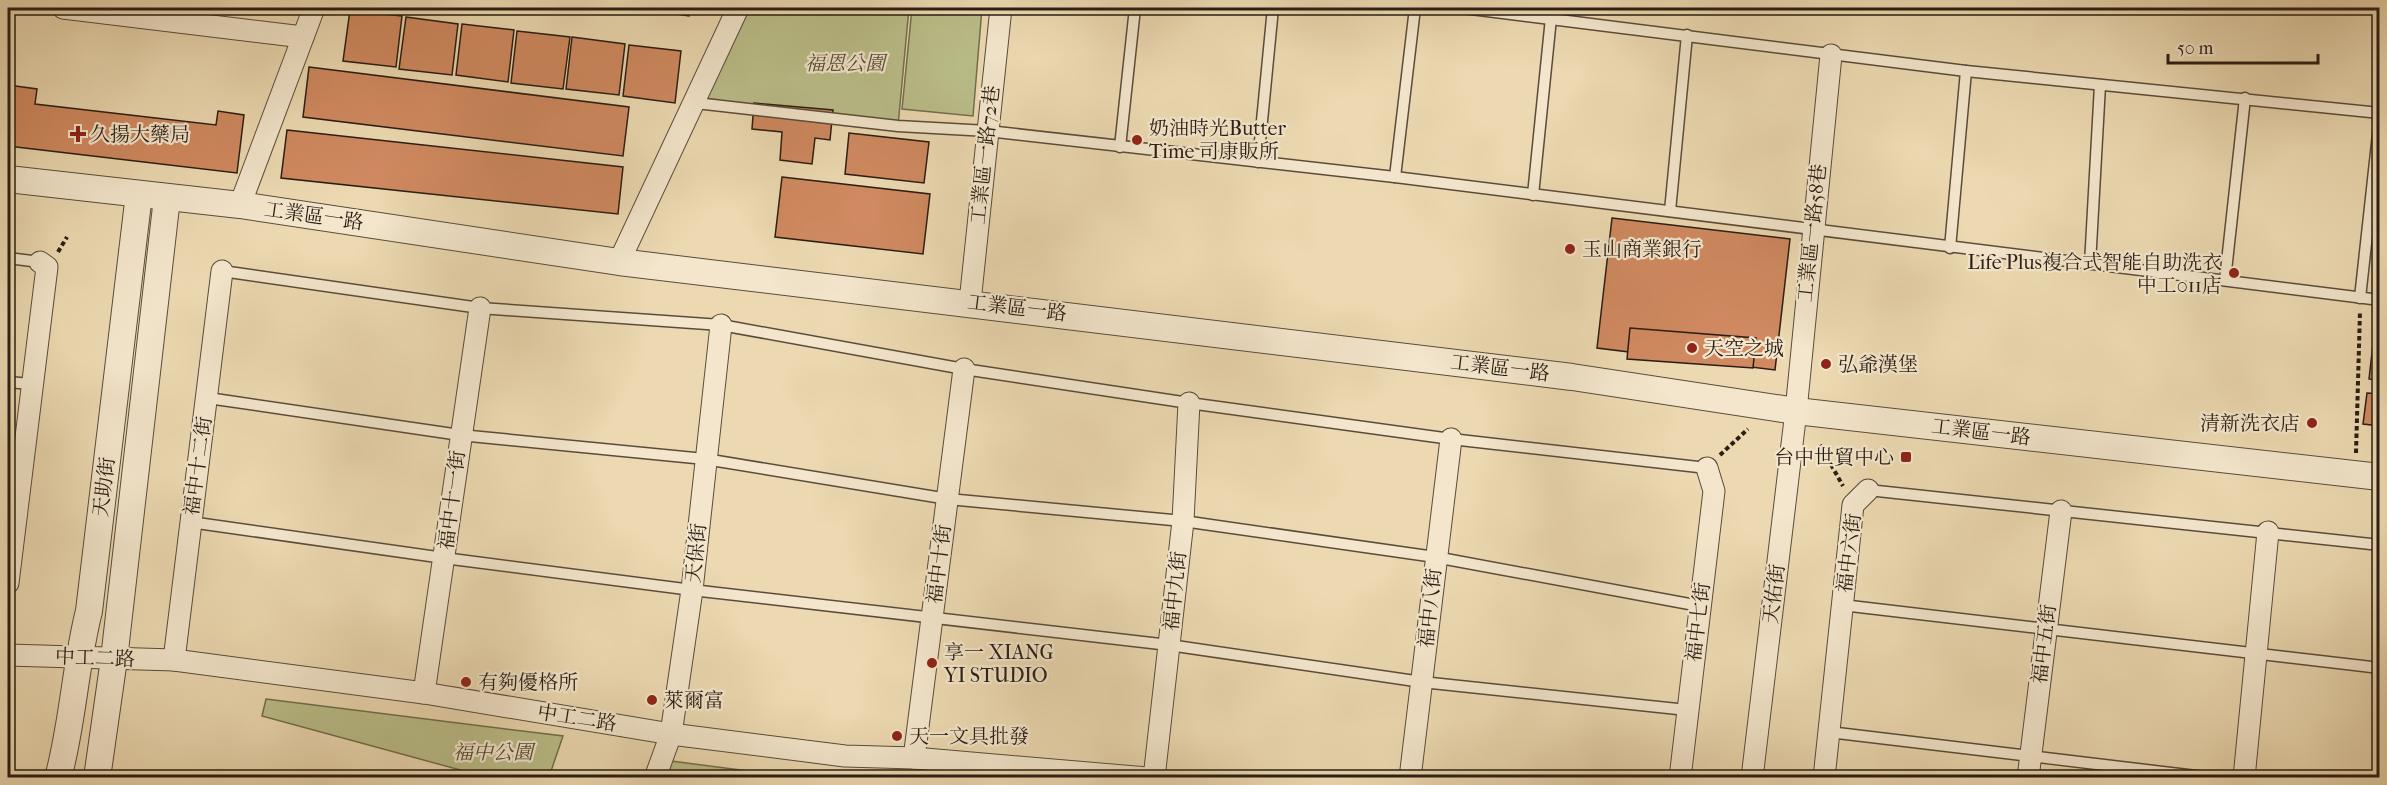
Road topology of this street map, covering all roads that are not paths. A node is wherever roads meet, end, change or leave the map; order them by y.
1 (63, 8) edge
2 (314, 8) edge
3 (738, 8) edge
4 (1001, 8) edge
5 (1135, 8) edge
6 (1273, 8) edge
7 (1415, 8) edge
8 (1463, 8) edge
9 (146, 13) edge
10 (1551, 18) junction
11 (1687, 35) junction
12 (303, 37) junction
13 (1831, 55) junction
14 (1966, 71) junction
15 (2100, 86) junction
16 (2245, 98) junction
17 (696, 103) junction
18 (2379, 114) edge
19 (987, 131) junction
20 (1120, 147) junction
21 (1258, 162) junction
22 (1395, 177) junction
23 (8, 179) edge
24 (139, 194) junction
25 (1533, 195) junction
26 (167, 198) junction
27 (240, 205) junction
28 (1670, 211) junction
29 (1812, 227) junction
30 (1950, 248) junction
31 (8, 258) edge
32 (40, 262) joint
33 (620, 262) junction
34 (2090, 264) junction
35 (222, 271) joint
36 (2225, 280) junction
37 (2361, 298) junction
38 (2379, 300) edge
39 (970, 302) junction
40 (480, 308) junction
41 (721, 325) junction
42 (964, 369) junction
43 (8, 382) edge
44 (31, 384) junction
45 (208, 398) junction
46 (1189, 403) junction
47 (1796, 411) junction
48 (460, 435) junction
49 (1451, 439) junction
50 (705, 459) junction
51 (1707, 468) joint
52 (2368, 476) edge
53 (1861, 497) joint
54 (948, 499) junction
55 (2061, 511) junction
56 (12, 513) edge
57 (1183, 521) junction
58 (190, 522) junction
59 (2268, 532) junction
60 (2379, 545) edge
61 (1435, 557) junction
62 (444, 558) junction
63 (8, 584) edge
64 (692, 590) junction
65 (1842, 605) junction
66 (1700, 606) junction
67 (932, 616) junction
68 (2046, 629) junction
69 (1169, 645) junction
70 (2256, 654) junction
71 (8, 655) edge
72 (78, 657) junction
73 (114, 659) junction
74 (174, 660) junction
75 (2379, 668) edge
76 (1422, 682) junction
77 (424, 693) junction
78 (1687, 710) junction
79 (1829, 732) junction
80 (671, 734) junction
81 (2030, 756) junction
82 (914, 758) junction
83 (58, 777) edge
84 (97, 777) edge
85 (655, 777) edge
86 (1147, 777) edge
87 (1154, 777) edge
88 (1410, 777) edge
89 (1680, 777) edge
90 (1752, 777) edge
91 (1824, 777) edge
92 (2028, 777) edge
93 (2213, 777) edge
94 (2244, 777) edge

1 - 9 street
2 - 12 street
3 - 17 street
4 - 19 street, 工業區一路72巷
5 - 20 lane
6 - 21 lane
7 - 22 lane
8 - 10 lane
9 - 12 street
10 - 11 lane
10 - 25 lane
11 - 13 lane
11 - 28 lane
12 - 27 street
13 - 14 lane
13 - 29 street, 工業區一路58巷
14 - 15 lane
14 - 30 lane
15 - 16 lane
15 - 34 lane
16 - 18 lane
16 - 36 lane
17 - 19 lane
17 - 33 street
18 - 37 lane
19 - 20 lane
19 - 39 street, 工業區一路72巷
20 - 21 lane
21 - 22 lane
22 - 25 lane
23 - 24 street, 工業區一路
24 - 26 street, 工業區一路
24 - 72 street, 天助街
25 - 28 lane
26 - 27 street, 工業區一路
26 - 73 street, 天助街
27 - 33 street, 工業區一路
28 - 29 lane
29 - 30 lane
29 - 47 street, 工業區一路58巷
30 - 34 lane
31 - 32 lane
32 - 44 street
33 - 39 street, 工業區一路
34 - 36 lane
35 - 40 lane
35 - 45 street, 福中十二街
36 - 37 lane
37 - 38 lane
39 - 47 street, 工業區一路
40 - 41 lane
40 - 48 street, 福中十一街
41 - 42 lane
41 - 50 street, 天保街
42 - 46 lane
42 - 54 street, 福中十街
43 - 44 lane
44 - 56 street
45 - 48 lane
45 - 58 street, 福中十二街
46 - 49 lane
46 - 57 street, 福中九街
47 - 52 street, 工業區一路
47 - 90 street, 天佑街
48 - 50 lane
48 - 62 street, 福中十一街
49 - 51 lane
49 - 61 street, 福中八街
50 - 54 lane
50 - 64 street, 天保街
51 - 66 street, 福中七街
53 - 55 lane, 福中六街
53 - 65 street, 福中六街
54 - 57 lane
54 - 67 street, 福中十街
55 - 59 lane, 福中六街
55 - 68 street, 福中五街
56 - 63 street
57 - 61 lane
57 - 69 street, 福中九街
58 - 62 lane
58 - 74 street, 福中十二街
59 - 60 lane, 福中六街
59 - 70 street
61 - 66 lane
61 - 76 street, 福中八街
62 - 64 lane
62 - 77 street, 福中十一街
64 - 67 lane
64 - 80 street, 天保街
65 - 68 lane
65 - 79 street, 福中六街
66 - 78 street, 福中七街
67 - 69 lane
67 - 82 street, 福中十街
68 - 70 lane
68 - 81 street, 福中五街
69 - 76 lane
69 - 87 street, 福中九街
70 - 75 lane
70 - 94 street
71 - 72 street, 中工二路
72 - 73 street, 中工二路
72 - 83 street, 天助街
73 - 74 street, 中工二路
73 - 84 street, 天助街
74 - 77 street, 中工二路
76 - 78 lane
76 - 88 street, 福中八街
77 - 80 street, 中工二路
78 - 89 street, 福中七街
79 - 81 lane
79 - 91 street, 福中六街
80 - 82 street, 中工二路
80 - 85 street, 天保街
81 - 92 street, 福中五街
81 - 93 lane
82 - 86 street, 中工二路

